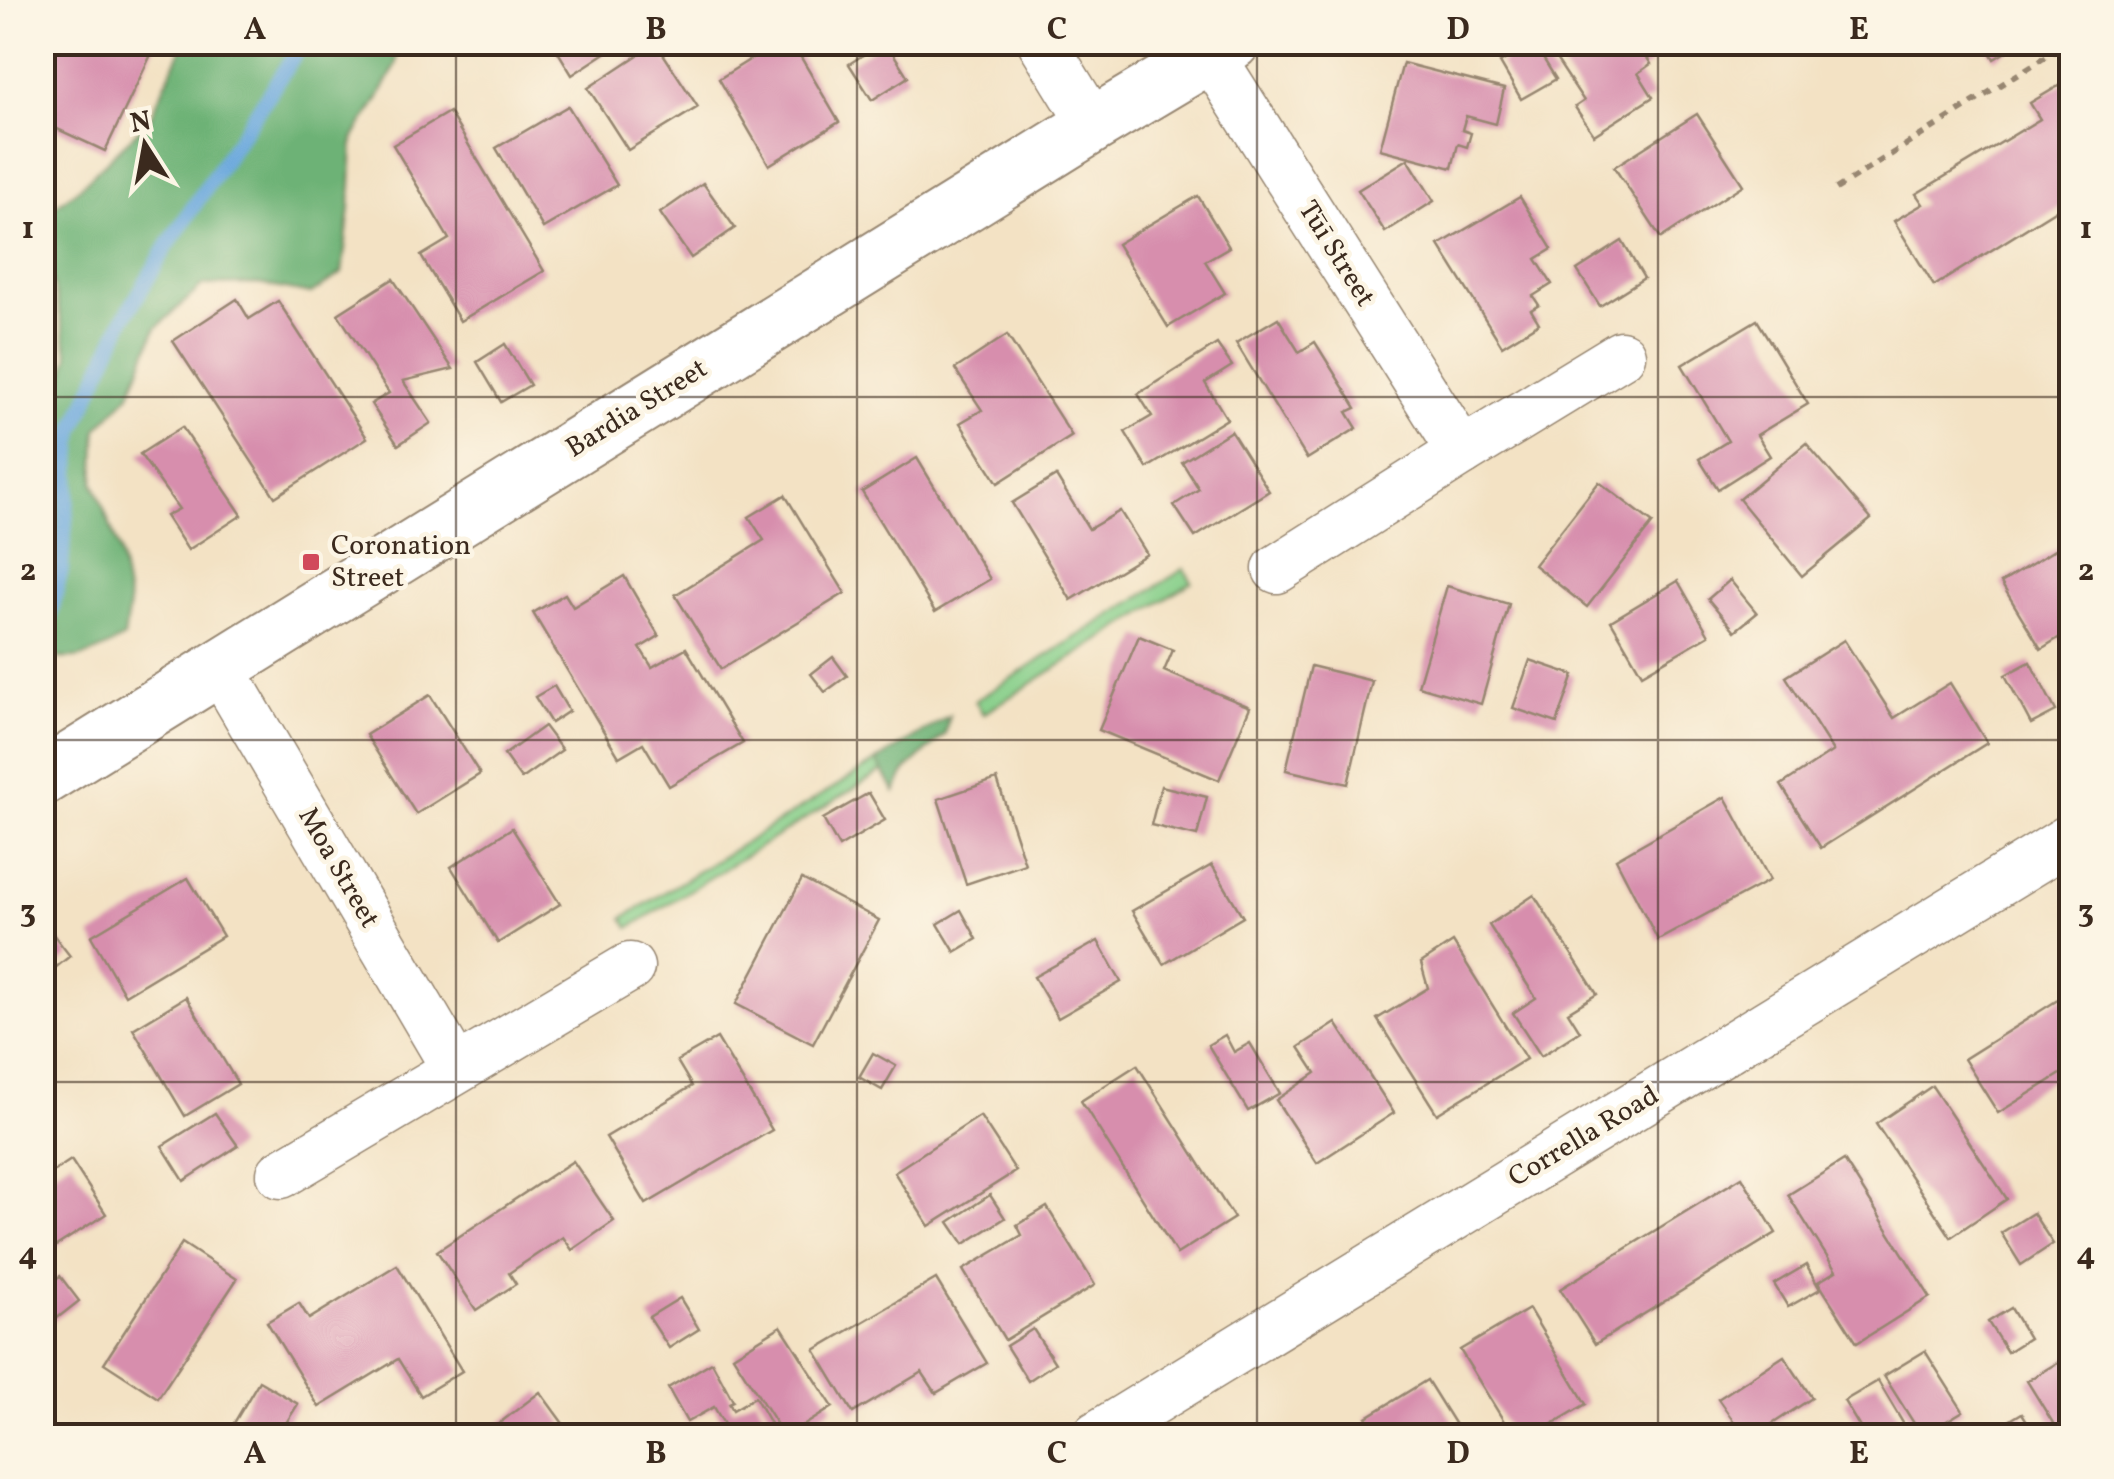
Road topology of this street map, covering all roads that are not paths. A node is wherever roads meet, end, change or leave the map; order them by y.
1 (1042, 42) edge
2 (1222, 49) edge
3 (1093, 125) junction
4 (1621, 355) dead end
5 (1462, 452) junction
6 (1277, 569) dead end
7 (220, 668) junction
8 (42, 778) edge
9 (2072, 837) edge
10 (630, 966) dead end
11 (456, 1068) junction
12 (281, 1174) dead end
13 (1096, 1436) edge

1 - 3 street
2 - 3 street, Bardia Street
2 - 5 street, Tūī Street
3 - 7 street, Bardia Street
4 - 5 street
5 - 6 street
7 - 8 street, Bardia Street
7 - 11 street, Moa Street
9 - 13 street, Corrella Road
10 - 11 street
11 - 12 street

